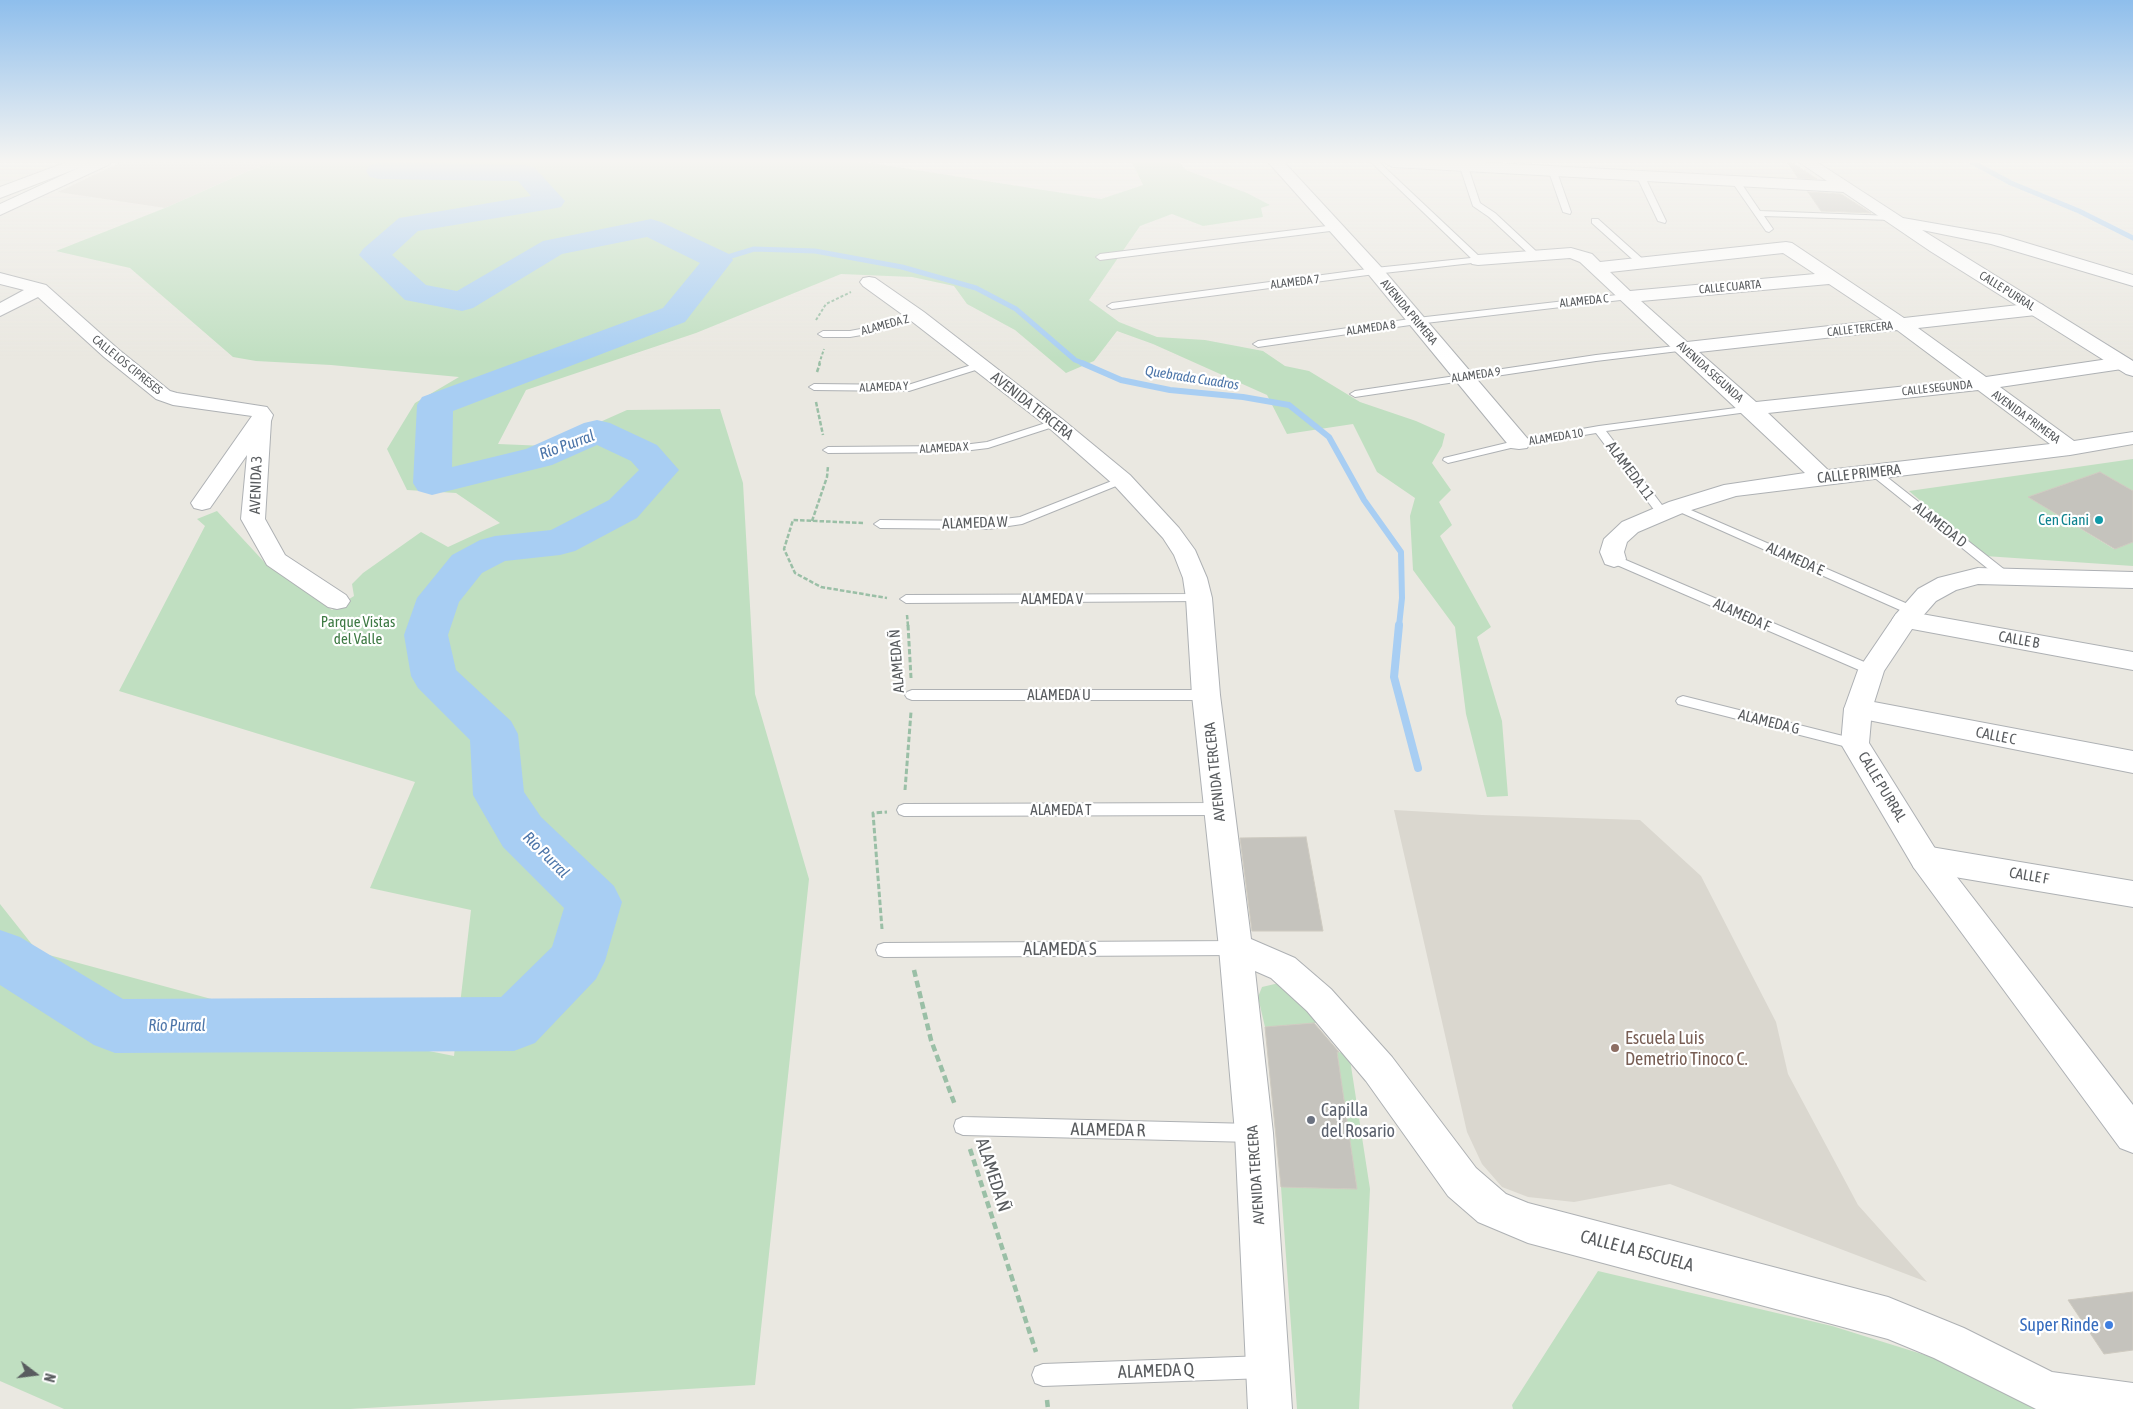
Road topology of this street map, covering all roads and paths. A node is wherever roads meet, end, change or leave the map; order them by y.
1 (1335, 228) joint
2 (1444, 228) edge
3 (1506, 228) edge
4 (1602, 228) edge
5 (1907, 228) edge
6 (1940, 228) edge
7 (1535, 255) junction
8 (1100, 257) dead end
9 (1478, 260) junction
10 (1642, 264) junction
11 (1597, 268) junction
12 (1375, 271) junction
13 (0, 278) edge
14 (1833, 278) junction
15 (2133, 281) edge
16 (869, 282) dead end
17 (40, 289) junction
18 (1626, 297) junction
19 (1112, 306) dead end
20 (1543, 306) joint
21 (2036, 309) junction
22 (0, 310) edge
23 (917, 316) junction
24 (1417, 321) junction
25 (1902, 325) junction
26 (823, 334) dead end
27 (1258, 344) dead end
28 (1684, 348) junction
29 (980, 365) junction
30 (2128, 367) edge
31 (1464, 377) junction
32 (1980, 384) junction
33 (814, 387) dead end
34 (1355, 394) dead end
35 (1751, 409) junction
36 (260, 421) junction
37 (1056, 423) junction
38 (1599, 430) junction
39 (2133, 438) edge
40 (1519, 443) junction
41 (2070, 448) junction
42 (828, 450) dead end
43 (1448, 460) dead end
44 (1874, 472) junction
45 (1822, 478) junction
46 (1122, 480) junction
47 (202, 503) dead end
48 (1669, 510) junction
49 (880, 524) joint
50 (1614, 559) joint
51 (2006, 576) junction
52 (2133, 580) edge
53 (1199, 598) junction
54 (906, 599) junction
55 (337, 601) dead end
56 (1909, 616) junction
57 (2133, 661) edge
58 (1871, 670) junction
59 (912, 695) junction
60 (1206, 695) junction
61 (1683, 702) dead end
62 (1858, 709) junction
63 (1855, 744) junction
64 (2133, 762) edge
65 (904, 810) junction
66 (1219, 810) junction
67 (1925, 859) junction
68 (2133, 894) edge
69 (1236, 948) junction
70 (884, 950) joint
71 (909, 950) junction
72 (963, 1126) junction
73 (1254, 1133) junction
74 (2133, 1135) edge
75 (1268, 1367) junction
76 (1043, 1375) junction
77 (2133, 1405) edge
78 (1048, 1409) edge
79 (1270, 1409) edge

1 - 8 lane
1 - 12 street, AVENIDA PRIMERA
2 - 9 lane
3 - 7 lane
4 - 10 lane
5 - 21 street, CALLE PURRAL
6 - 15 street
7 - 9 street, AVENIDA SEGUNDA
7 - 11 street, AVENIDA SEGUNDA
9 - 12 lane, ALAMEDA 7
10 - 11 street
10 - 14 street, AVENIDA PRIMERA
11 - 18 street, AVENIDA SEGUNDA
12 - 19 lane, ALAMEDA 7
12 - 24 street, AVENIDA PRIMERA
13 - 17 street, CALLE LOS CIPRESES
14 - 18 street, CALLE CUARTA
14 - 25 street, AVENIDA PRIMERA
16 - 23 street, AVENIDA TERCERA
17 - 22 street
17 - 36 street, CALLE LOS CIPRESES
18 - 20 lane, ALAMEDA C
18 - 28 street, AVENIDA SEGUNDA
20 - 24 lane, ALAMEDA 8
21 - 25 street, CALLE TERCERA
21 - 30 street, CALLE PURRAL
23 - 26 lane, ALAMEDA Z
23 - 29 street, AVENIDA TERCERA
24 - 27 lane, ALAMEDA 8
24 - 31 street, AVENIDA PRIMERA
25 - 28 street, CALLE TERCERA
25 - 32 street, AVENIDA PRIMERA
28 - 31 lane, ALAMEDA 9
28 - 35 street, AVENIDA SEGUNDA
29 - 33 lane, ALAMEDA Y
29 - 37 street, AVENIDA TERCERA
30 - 32 street, CALLE SEGUNDA
31 - 34 lane, ALAMEDA 9
31 - 40 street, AVENIDA PRIMERA
32 - 35 street, CALLE SEGUNDA
32 - 41 street, AVENIDA PRIMERA
35 - 38 lane, ALAMEDA 10
35 - 45 street, AVENIDA SEGUNDA
36 - 47 street
36 - 55 street, AVENIDA 3
37 - 42 lane, ALAMEDA X
37 - 46 street, AVENIDA TERCERA
38 - 40 lane, ALAMEDA 10
38 - 48 lane, ALAMEDA 11
39 - 41 street, CALLE PRIMERA
40 - 43 lane, ALAMEDA 10
41 - 44 street, CALLE PRIMERA
44 - 45 street, CALLE PRIMERA
44 - 51 lane, ALAMEDA D
45 - 48 street, CALLE PRIMERA
46 - 49 lane, ALAMEDA W
46 - 53 street, AVENIDA TERCERA
48 - 50 street, CALLE PRIMERA
48 - 56 lane, ALAMEDA E
49 - 54 path
50 - 58 lane, ALAMEDA F
51 - 52 street, CALLE PURRAL
51 - 56 street, CALLE PURRAL
53 - 54 lane, ALAMEDA V
53 - 60 street, AVENIDA TERCERA
54 - 59 path, ALAMEDA Ñ
56 - 57 street, CALLE B
56 - 58 street, CALLE PURRAL
58 - 62 street, CALLE PURRAL
59 - 60 lane, ALAMEDA U
59 - 65 path, ALAMEDA Ñ
60 - 66 street, AVENIDA TERCERA
61 - 63 lane, ALAMEDA G
62 - 63 street, CALLE PURRAL
62 - 64 street, CALLE C
63 - 67 street, CALLE PURRAL
65 - 66 lane, ALAMEDA T
65 - 70 path
66 - 69 street, AVENIDA TERCERA
67 - 68 street, CALLE F
67 - 74 street, CALLE PURRAL
69 - 71 lane, ALAMEDA S
69 - 73 street, AVENIDA TERCERA
69 - 77 street, CALLE LA ESCUELA
70 - 71 lane, ALAMEDA S
71 - 72 path, ALAMEDA Ñ
72 - 73 lane, ALAMEDA R
72 - 76 path, ALAMEDA Ñ
73 - 75 street, AVENIDA TERCERA
75 - 76 lane, ALAMEDA Q
75 - 79 street, AVENIDA TERCERA
76 - 78 path, ALAMEDA Ñ

